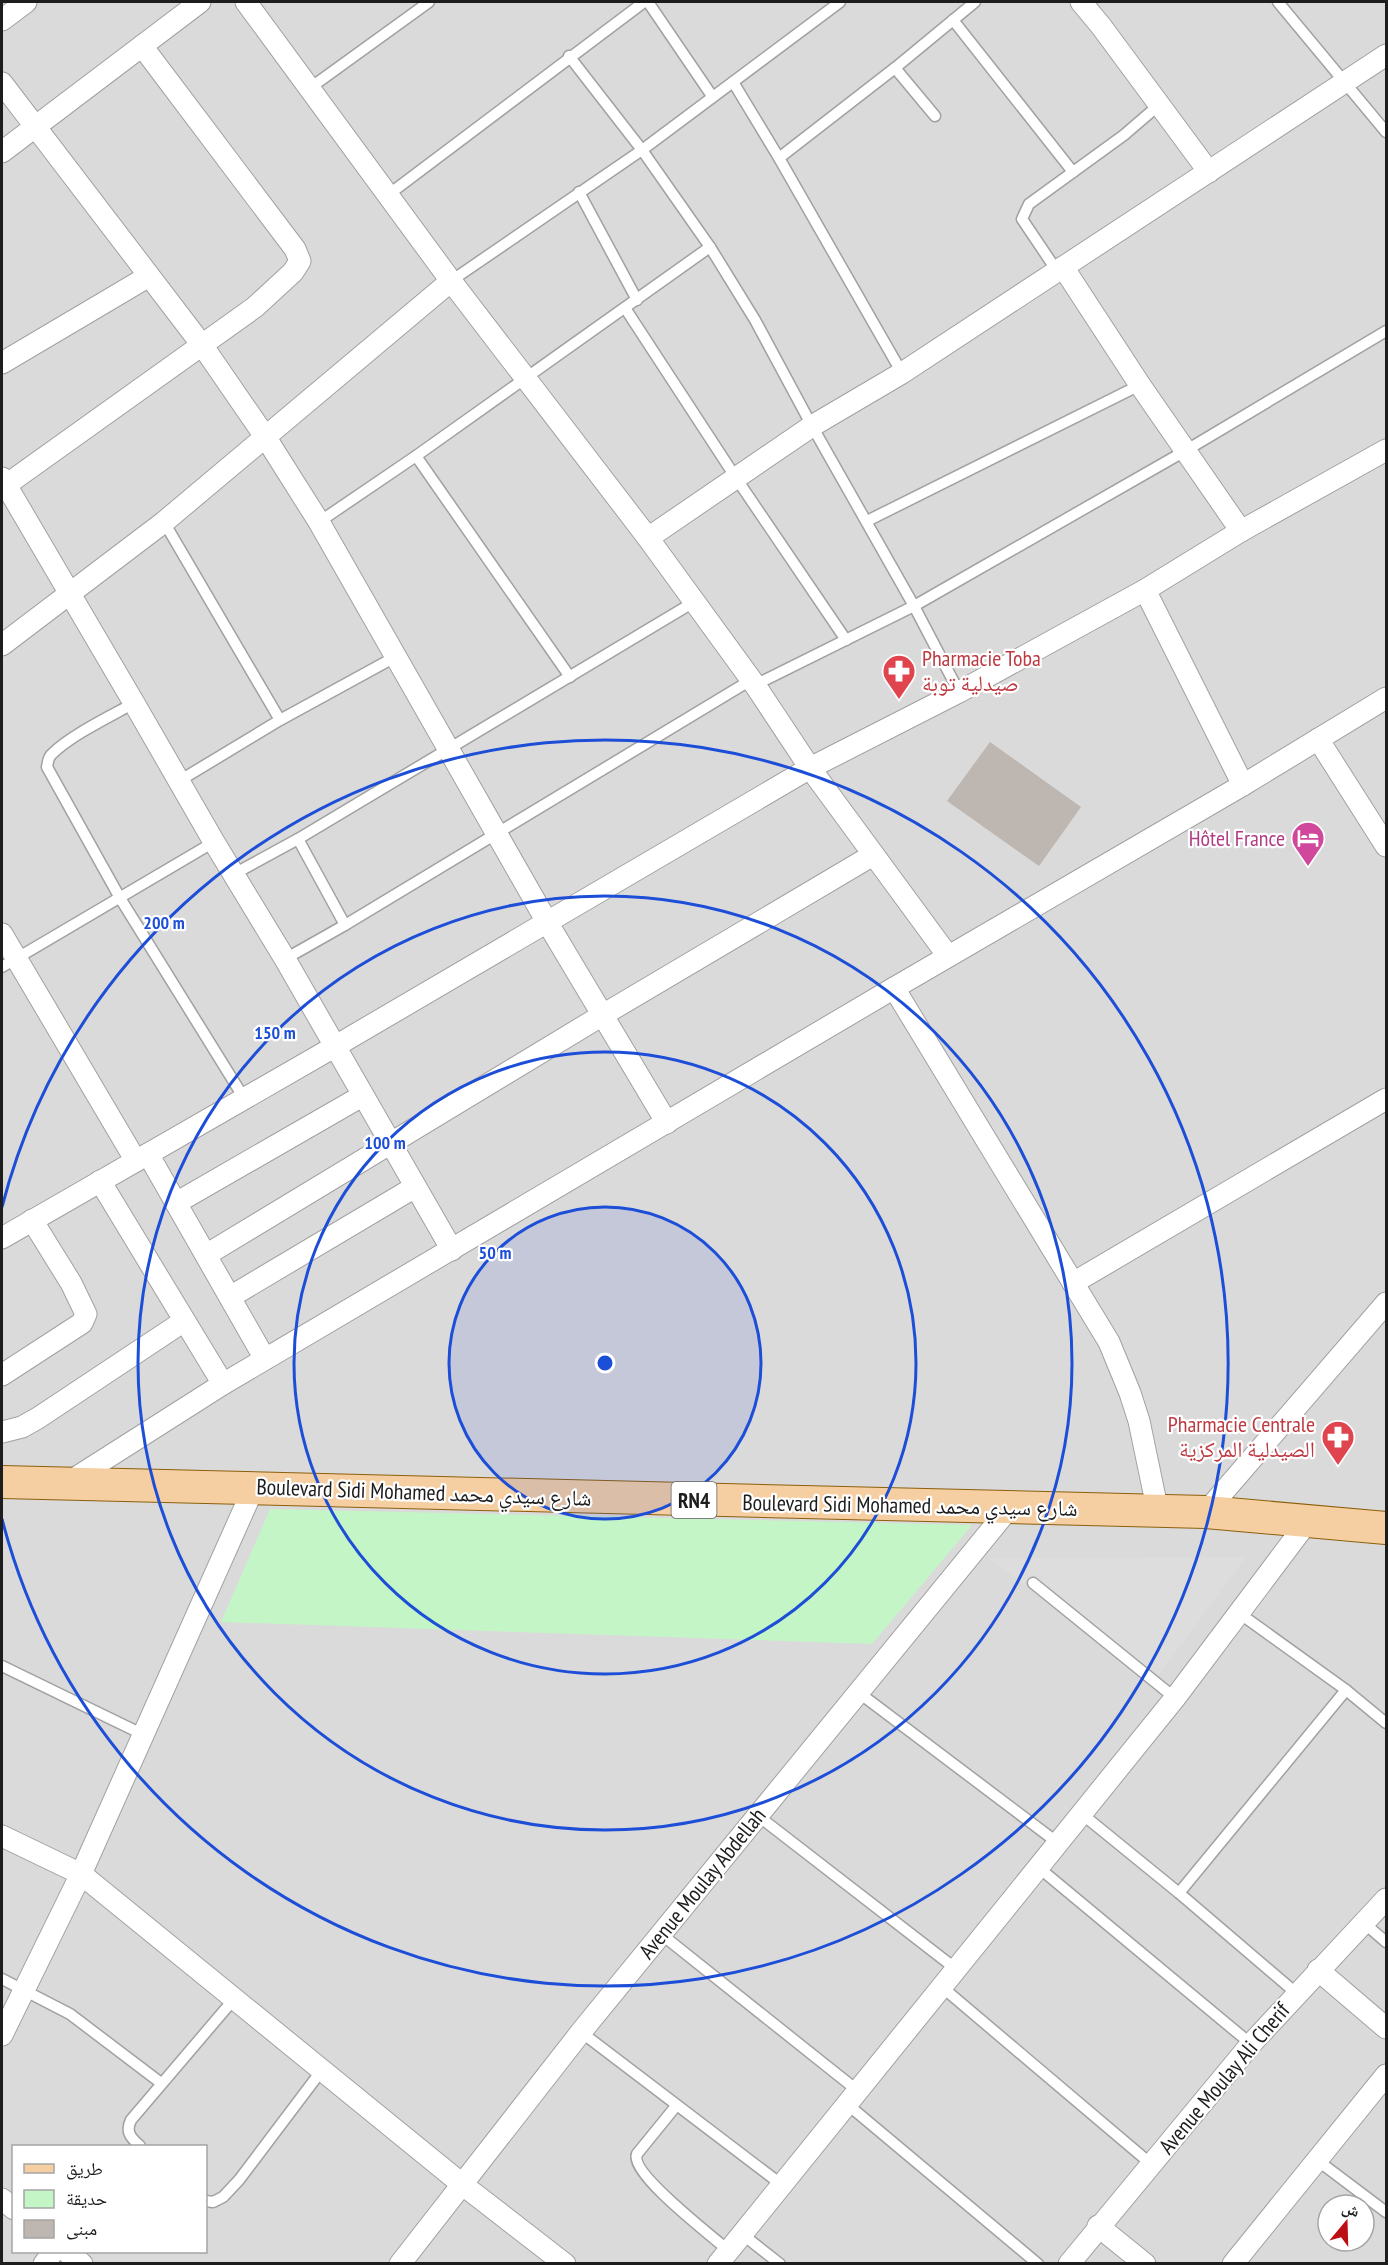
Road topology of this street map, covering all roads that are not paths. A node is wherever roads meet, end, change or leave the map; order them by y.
1 (26, 2) edge
2 (200, 2) edge
3 (246, 2) edge
4 (429, 2) edge
5 (646, 2) edge
6 (840, 2) edge
7 (975, 2) edge
8 (1081, 2) edge
9 (1278, 2) edge
10 (2, 20) edge
11 (953, 20) junction
12 (142, 46) junction
13 (569, 56) junction
14 (1386, 56) edge
15 (895, 69) junction
16 (2, 82) edge
17 (733, 82) junction
18 (1345, 82) junction
19 (310, 88) junction
20 (712, 96) junction
21 (1160, 104) junction
22 (935, 116) dead end
23 (36, 126) junction
24 (1386, 132) edge
25 (642, 150) junction
26 (2, 152) edge
27 (779, 158) junction
28 (1073, 172) junction
29 (1209, 172) junction
30 (579, 192) junction
31 (388, 195) junction
32 (710, 247) junction
33 (1060, 269) junction
34 (149, 276) junction
35 (451, 281) junction
36 (637, 300) junction
37 (625, 308) junction
38 (1386, 331) edge
39 (202, 345) junction
40 (2, 363) edge
41 (902, 373) junction
42 (526, 378) junction
43 (1140, 385) junction
44 (812, 426) junction
45 (266, 438) junction
46 (1386, 450) edge
47 (1185, 451) junction
48 (416, 456) junction
49 (736, 478) junction
50 (4, 482) edge
51 (867, 521) junction
52 (164, 522) junction
53 (319, 522) junction
54 (1241, 531) junction
55 (648, 538) junction
56 (1145, 590) junction
57 (71, 594) junction
58 (694, 602) junction
59 (914, 606) junction
60 (846, 640) junction
61 (2, 644) edge
62 (395, 657) junction
63 (570, 677) junction
64 (753, 682) junction
65 (959, 692) junction
66 (1386, 698) edge
67 (134, 703) junction
68 (280, 720) junction
69 (1318, 738) junction
70 (449, 749) junction
71 (810, 768) junction
72 (179, 780) junction
73 (1243, 785) junction
74 (495, 832) junction
75 (298, 838) junction
76 (214, 842) junction
77 (1386, 846) edge
78 (873, 855) junction
79 (234, 874) junction
80 (120, 898) junction
81 (547, 922) junction
82 (345, 925) junction
83 (2, 934) edge
84 (948, 956) junction
85 (285, 959) junction
86 (9, 963) edge
87 (894, 988) junction
88 (601, 1016) junction
89 (334, 1047) junction
90 (362, 1096) junction
91 (244, 1098) junction
92 (1386, 1099) edge
93 (667, 1123) junction
94 (389, 1144) junction
95 (142, 1157) junction
96 (100, 1181) junction
97 (415, 1187) junction
98 (176, 1203) junction
99 (33, 1220) junction
100 (2, 1238) edge
101 (452, 1250) junction
102 (206, 1255) junction
103 (1073, 1283) junction
104 (230, 1297) junction
105 (1386, 1303) edge
106 (184, 1321) junction
107 (265, 1359) junction
108 (2, 1375) edge
109 (223, 1384) junction
110 (2, 1432) edge
111 (2, 1482) edge
112 (69, 1482) junction
113 (254, 1487) junction
114 (1010, 1507) junction
115 (1158, 1512) junction
116 (1206, 1512) junction
117 (1308, 1521) junction
118 (1386, 1528) edge
119 (1033, 1583) dead end
120 (1239, 1613) junction
121 (2, 1666) edge
122 (1346, 1690) junction
123 (858, 1692) junction
124 (1175, 1698) junction
125 (1386, 1723) edge
126 (142, 1734) junction
127 (1082, 1814) junction
128 (757, 1815) junction
129 (2, 1836) edge
130 (1058, 1843) junction
131 (1038, 1867) junction
132 (81, 1874) junction
133 (1179, 1893) junction
134 (1386, 1899) edge
135 (1364, 1923) junction
136 (661, 1934) junction
137 (1386, 1942) edge
138 (956, 1970) junction
139 (1318, 1970) junction
140 (2, 1979) edge
141 (942, 1987) junction
142 (23, 1989) junction
143 (1296, 1993) junction
144 (234, 1999) junction
145 (1386, 2028) edge
146 (581, 2032) junction
147 (2, 2035) edge
148 (1251, 2044) junction
149 (322, 2070) junction
150 (1386, 2075) edge
151 (161, 2083) junction
152 (852, 2097) junction
153 (676, 2106) junction
154 (139, 2145) edge
155 (1317, 2160) junction
156 (1150, 2164) junction
157 (463, 2185) junction
158 (782, 2185) junction
159 (207, 2202) edge
160 (1386, 2212) edge
161 (1098, 2226) junction
162 (730, 2250) edge
163 (68, 2253) edge
164 (82, 2264) edge
165 (400, 2264) edge
166 (565, 2264) edge
167 (780, 2264) edge
168 (1038, 2264) edge
169 (1069, 2264) edge
170 (1145, 2264) edge
171 (1233, 2264) edge

1 - 10 street
2 - 12 street
3 - 19 street
4 - 19 lane
5 - 13 lane
5 - 20 lane
6 - 17 lane
7 - 11 lane
8 - 21 street
9 - 18 lane
11 - 15 lane
11 - 28 lane
12 - 23 street
12 - 39 street
13 - 25 lane
13 - 31 lane
14 - 18 street
15 - 22 lane
15 - 27 lane
16 - 23 street
17 - 20 lane
17 - 27 lane
18 - 24 lane
18 - 29 street
19 - 31 street
20 - 25 lane
21 - 28 lane
21 - 29 street
23 - 26 street
23 - 34 street
25 - 30 lane
25 - 32 lane
27 - 41 lane
28 - 33 lane
29 - 33 street
30 - 35 lane
30 - 36 lane
31 - 35 street
32 - 36 lane
32 - 44 lane
33 - 41 street
33 - 43 street
34 - 39 street
34 - 40 street
35 - 42 street
35 - 45 street
36 - 37 lane
37 - 42 lane
37 - 49 lane
38 - 47 lane
39 - 45 street
39 - 50 street
41 - 44 street
42 - 48 lane
42 - 55 street
43 - 47 street
43 - 51 lane
44 - 49 street
44 - 51 lane
45 - 52 street
45 - 53 street
46 - 54 street
47 - 54 street
47 - 59 lane
48 - 53 lane
48 - 63 lane
49 - 55 street
49 - 60 lane
50 - 57 street
51 - 59 lane
52 - 57 street
52 - 68 lane
53 - 62 street
54 - 56 street
55 - 58 street
56 - 65 street
56 - 73 street
57 - 61 street
57 - 67 street
58 - 63 lane
58 - 64 street
59 - 60 lane
59 - 65 lane
60 - 64 lane
62 - 68 lane
62 - 70 street
63 - 70 lane
64 - 71 street
64 - 74 lane
65 - 71 street
66 - 69 street
67 - 72 street
67 - 80 lane
68 - 72 lane
69 - 73 street
69 - 77 street
70 - 74 street
70 - 75 lane
71 - 78 street
71 - 81 street
72 - 76 street
73 - 84 street
74 - 81 street
74 - 82 lane
75 - 79 lane
75 - 82 lane
76 - 79 street
76 - 80 lane
78 - 84 street
78 - 88 street
79 - 85 street
80 - 86 lane
80 - 91 lane
81 - 88 street
81 - 89 street
82 - 85 lane
83 - 86 street
84 - 87 street
85 - 89 street
86 - 95 street
87 - 93 street
87 - 103 street
88 - 93 street
88 - 94 street
89 - 90 street
89 - 91 street
90 - 94 street
90 - 98 street
91 - 95 street
92 - 103 street
93 - 101 street
94 - 97 street
94 - 102 street
95 - 96 street
95 - 98 street
96 - 99 street
96 - 106 street
97 - 101 street
97 - 104 street
98 - 102 street
99 - 100 street
99 - 108 street
101 - 107 street
102 - 104 street
103 - 115 street
104 - 107 street
105 - 116 street
106 - 109 street
106 - 110 street
107 - 109 street
109 - 112 street
111 - 112 main road, Boulevard Sidi Mohamed شارع سيدي محمد / RN4
112 - 113 main road, Boulevard Sidi Mohamed شارع سيدي محمد / RN4
113 - 114 main road, Boulevard Sidi Mohamed شارع سيدي محمد / RN4
113 - 126 street
114 - 115 main road, Boulevard Sidi Mohamed شارع سيدي محمد / RN4
114 - 123 street, Avenue Moulay Abdellah
115 - 116 main road, Boulevard Sidi Mohamed شارع سيدي محمد / RN4
116 - 117 main road, Boulevard Sidi Mohamed شارع سيدي محمد / RN4
117 - 118 main road, Boulevard Sidi Mohamed شارع سيدي محمد / RN4
117 - 120 street
119 - 124 lane
120 - 122 lane
120 - 124 street
121 - 126 lane
122 - 125 lane
122 - 133 lane
123 - 128 street, Avenue Moulay Abdellah
123 - 130 lane
124 - 127 street
126 - 132 street
127 - 130 street
127 - 133 lane
128 - 136 street, Avenue Moulay Abdellah
128 - 138 lane
129 - 132 street
130 - 131 street
131 - 138 street
131 - 148 lane
132 - 142 street
132 - 144 street
133 - 143 lane
134 - 135 street, Avenue Moulay Ali Cherif
135 - 137 lane
135 - 139 street, Avenue Moulay Ali Cherif
136 - 146 street, Avenue Moulay Abdellah
136 - 152 lane
138 - 141 street
139 - 143 street, Avenue Moulay Ali Cherif
139 - 145 street
140 - 142 lane
141 - 152 street
141 - 156 lane
142 - 147 street
142 - 151 lane
143 - 148 street, Avenue Moulay Ali Cherif
144 - 149 street
144 - 151 lane
146 - 153 lane
146 - 157 street, Avenue Moulay Abdellah
148 - 156 street, Avenue Moulay Ali Cherif
149 - 157 street
149 - 159 lane
150 - 155 street
151 - 154 lane
152 - 158 street
152 - 168 lane
153 - 158 lane
153 - 162 lane
155 - 160 lane
155 - 171 street
156 - 161 street, Avenue Moulay Ali Cherif
157 - 165 street, Avenue Moulay Abdellah
157 - 166 street
158 - 162 street
161 - 169 street, Avenue Moulay Ali Cherif
161 - 170 street
162 - 167 lane
163 - 164 street

